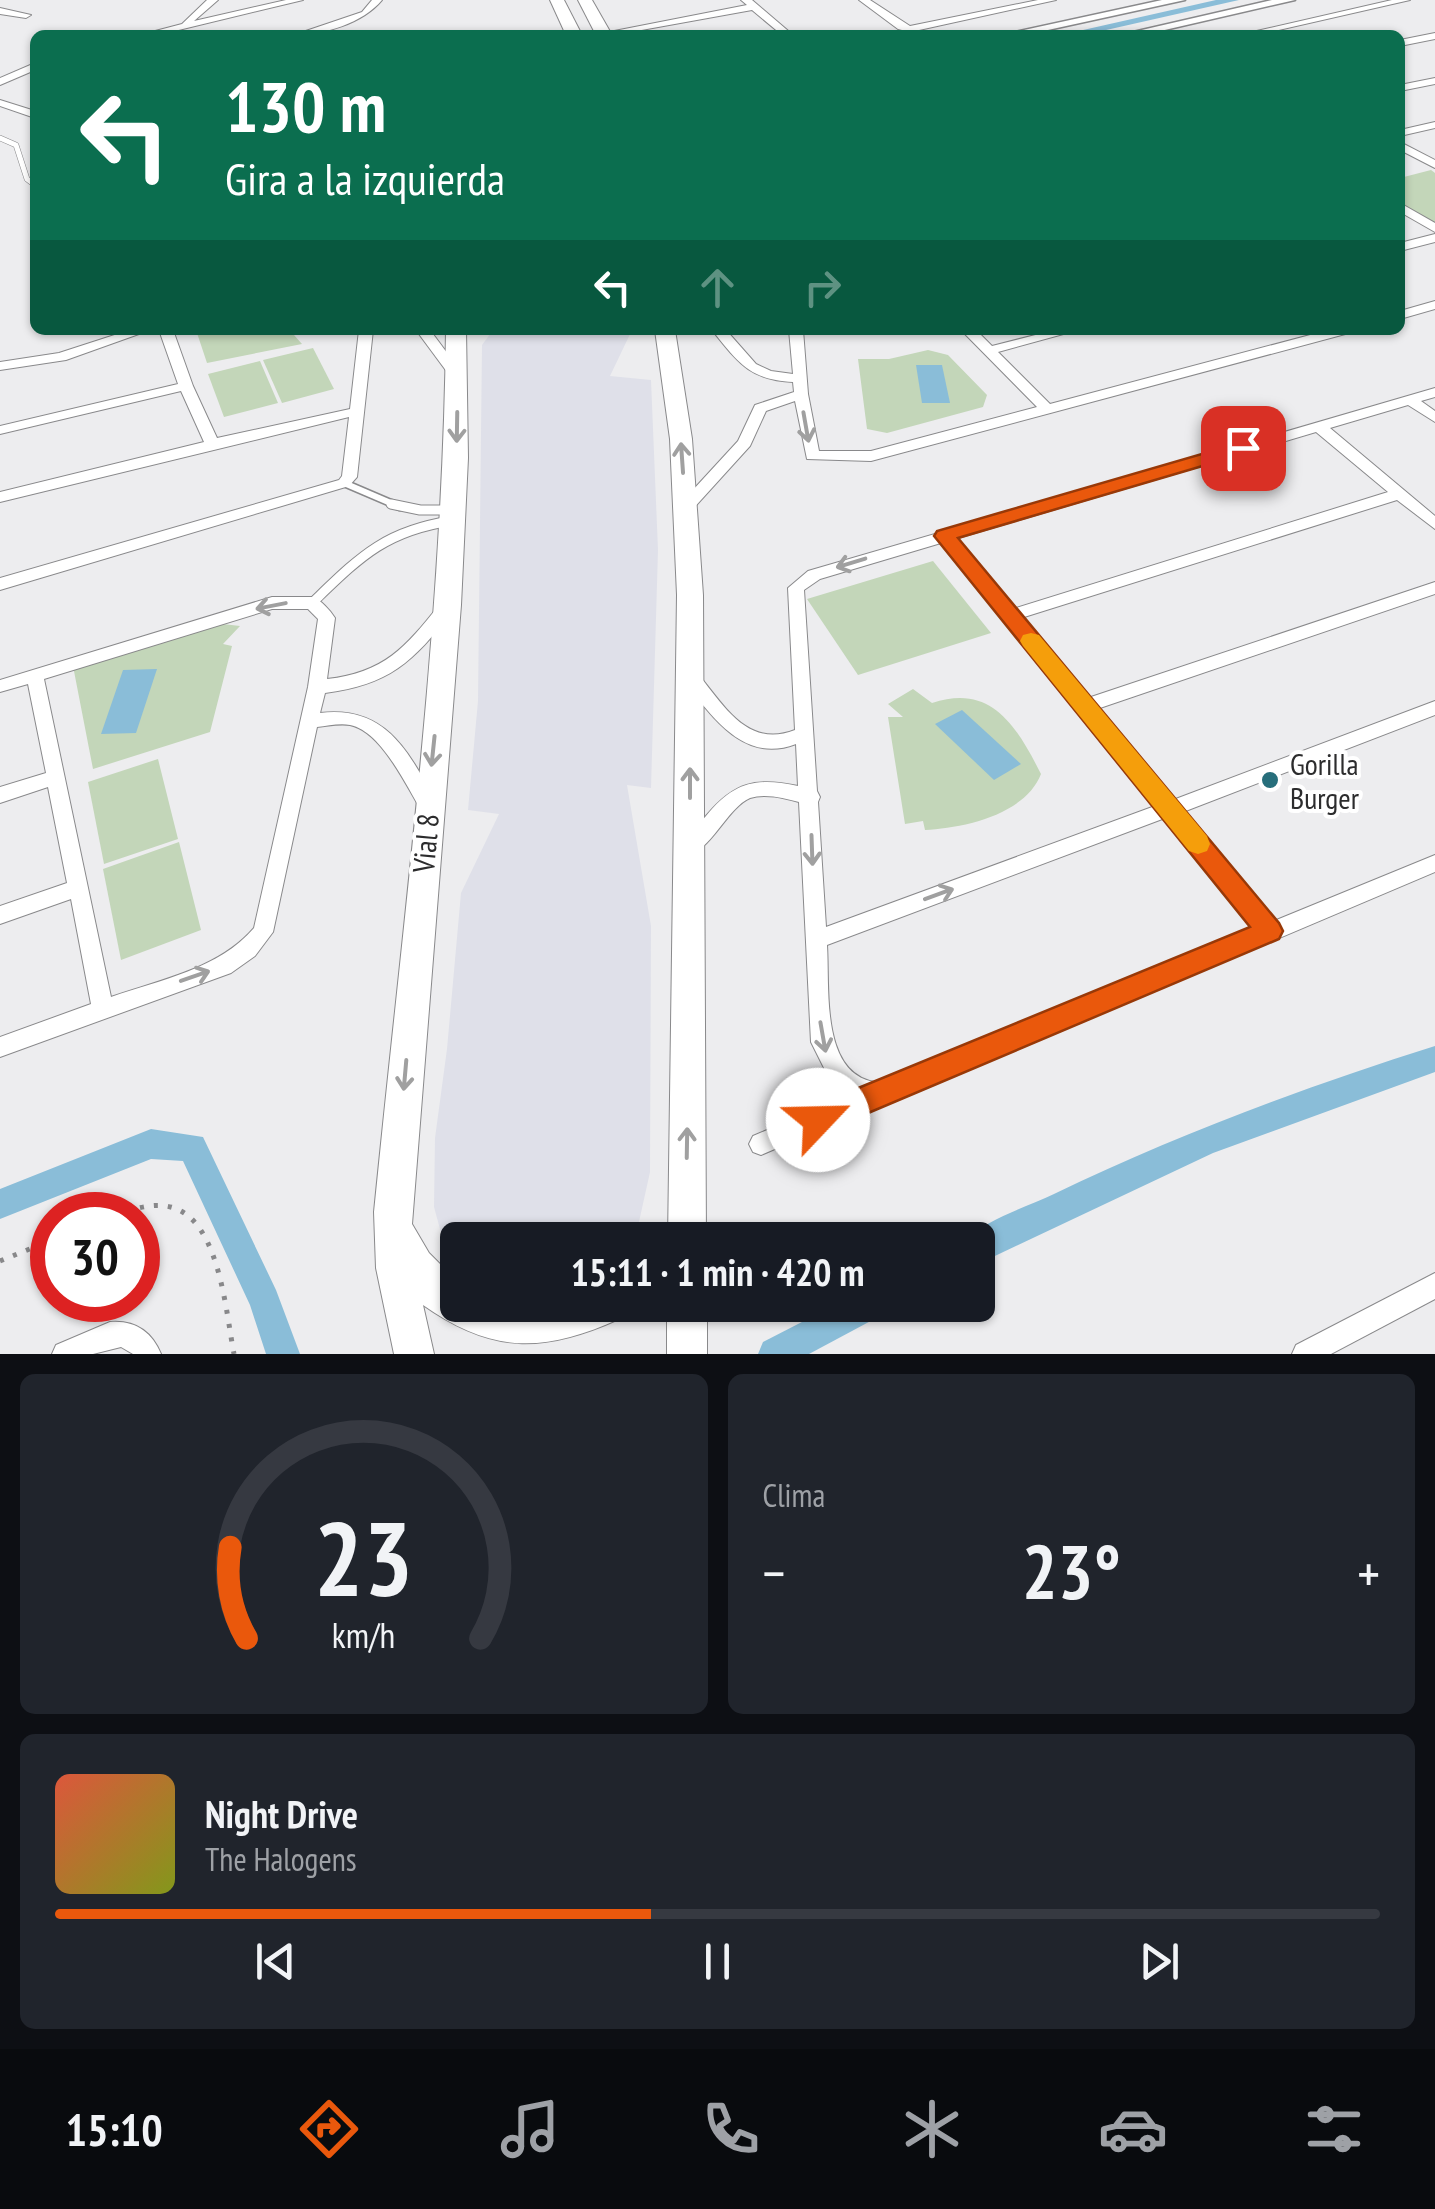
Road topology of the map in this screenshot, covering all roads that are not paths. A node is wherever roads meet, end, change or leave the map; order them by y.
1 (213, 0) edge
2 (298, 0) edge
3 (378, 0) edge
4 (556, 0) edge
5 (586, 0) edge
6 (864, 0) edge
7 (1051, 0) edge
8 (1179, 0) edge
9 (1288, 0) edge
10 (1404, 0) edge
11 (1164, 2) edge
12 (749, 4) edge
13 (0, 11) edge
14 (26, 16) dead end
15 (181, 27) junction
16 (168, 30) edge
17 (315, 30) edge
18 (571, 30) edge
19 (602, 30) edge
20 (623, 30) edge
21 (782, 30) edge
22 (1031, 30) edge
23 (1149, 30) edge
24 (1267, 30) edge
25 (1435, 36) edge
26 (1405, 42) edge
27 (30, 68) edge
28 (1435, 81) edge
29 (0, 82) edge
30 (1405, 87) edge
31 (0, 103) edge
32 (30, 114) edge
33 (1435, 125) edge
34 (1405, 132) edge
35 (0, 138) edge
36 (1405, 148) edge
37 (1435, 166) edge
38 (30, 181) edge
39 (1405, 209) edge
40 (1435, 228) edge
41 (1435, 238) edge
42 (1405, 245) edge
43 (1435, 306) edge
44 (1405, 314) edge
45 (128, 335) edge
46 (168, 335) edge
47 (365, 335) edge
48 (427, 335) edge
49 (456, 335) edge
50 (666, 335) edge
51 (724, 335) edge
52 (796, 335) edge
53 (973, 335) edge
54 (1051, 335) edge
55 (1326, 335) edge
56 (988, 351) junction
57 (0, 366) edge
58 (456, 373) junction
59 (186, 386) junction
60 (800, 386) junction
61 (1435, 392) edge
62 (1410, 400) junction
63 (1048, 410) junction
64 (354, 412) junction
65 (1435, 418) edge
66 (1318, 426) junction
67 (0, 430) edge
68 (212, 444) junction
69 (344, 483) junction
70 (1398, 494) junction
71 (0, 497) edge
72 (686, 506) junction
73 (454, 515) junction
74 (1435, 524) edge
75 (944, 536) junction
76 (0, 584) edge
77 (1435, 588) edge
78 (312, 603) junction
79 (448, 605) junction
80 (1010, 616) junction
81 (35, 676) junction
82 (690, 678) junction
83 (0, 686) edge
84 (317, 687) junction
85 (1084, 706) junction
86 (1435, 708) edge
87 (309, 722) junction
88 (806, 733) junction
89 (56, 777) junction
90 (0, 795) edge
91 (811, 797) junction
92 (428, 805) junction
93 (1169, 809) junction
94 (690, 847) junction
95 (1435, 863) edge
96 (78, 888) junction
97 (0, 916) edge
98 (1270, 931) junction
99 (815, 940) junction
100 (103, 1008) junction
101 (0, 1047) edge
102 (874, 1095) junction
103 (761, 1144) dead end
104 (687, 1201) junction
105 (393, 1212) junction
106 (678, 1222) edge
107 (687, 1222) edge
108 (1435, 1284) edge
109 (440, 1293) edge
110 (500, 1322) edge
111 (557, 1322) edge
112 (687, 1322) edge
113 (65, 1354) edge
114 (148, 1354) edge
115 (414, 1354) edge
116 (687, 1354) edge
117 (1305, 1354) edge

1 - 15 street
2 - 15 street
3 - 17 street
4 - 18 main road
5 - 19 main road
6 - 7 street
8 - 11 street
9 - 23 street
10 - 24 street
11 - 22 street
12 - 20 street
12 - 21 street
13 - 14 street
15 - 16 street
25 - 26 street
27 - 29 street
28 - 30 street
31 - 32 street
33 - 34 street
35 - 38 lane
36 - 37 street
39 - 40 street
41 - 42 street
43 - 44 street
45 - 57 street
46 - 59 street
47 - 64 street
48 - 58 street
49 - 58 main road, Vial 8
72 -> 50 main road
51 - 60 street
52 - 60 street
53 - 56 street
54 - 56 street
55 - 63 street
56 - 63 street
58 -> 73 main road, Vial 8
59 - 67 street
59 - 68 street
60 -> 63 street
60 - 72 street
61 - 62 street
62 - 65 street
62 - 66 street
64 - 68 street
64 - 69 street
66 - 70 street
66 - 75 street
68 - 71 street
69 - 73 lane
69 - 76 street
70 - 74 street
70 - 80 street
72 - 82 main road
73 - 78 lane
73 - 79 main road, Vial 8
75 - 80 street
75 -> 88 street
77 - 85 street
78 -> 81 street
78 - 84 street
79 - 84 street
79 -> 92 main road, Vial 8
80 - 85 street
81 - 83 street
81 - 89 street
82 - 88 street
94 -> 82 main road
84 - 87 street
85 - 93 street
86 - 93 street
87 - 92 street
100 -> 87 street
88 - 91 street
89 - 90 street
89 - 96 street
91 - 94 street
91 -> 99 street
92 -> 105 main road, Vial 8
93 - 98 street
99 -> 93 street
104 -> 94 main road
95 - 98 street
96 - 97 street
96 - 100 street
98 - 102 street
99 -> 102 street
100 - 101 street
102 - 103 street
104 - 106 main road
104 - 107 main road
105 - 109 main road
105 - 115 main road, Vial 8
108 - 117 street
110 - 111 main road
112 - 116 main road
113 - 114 street

